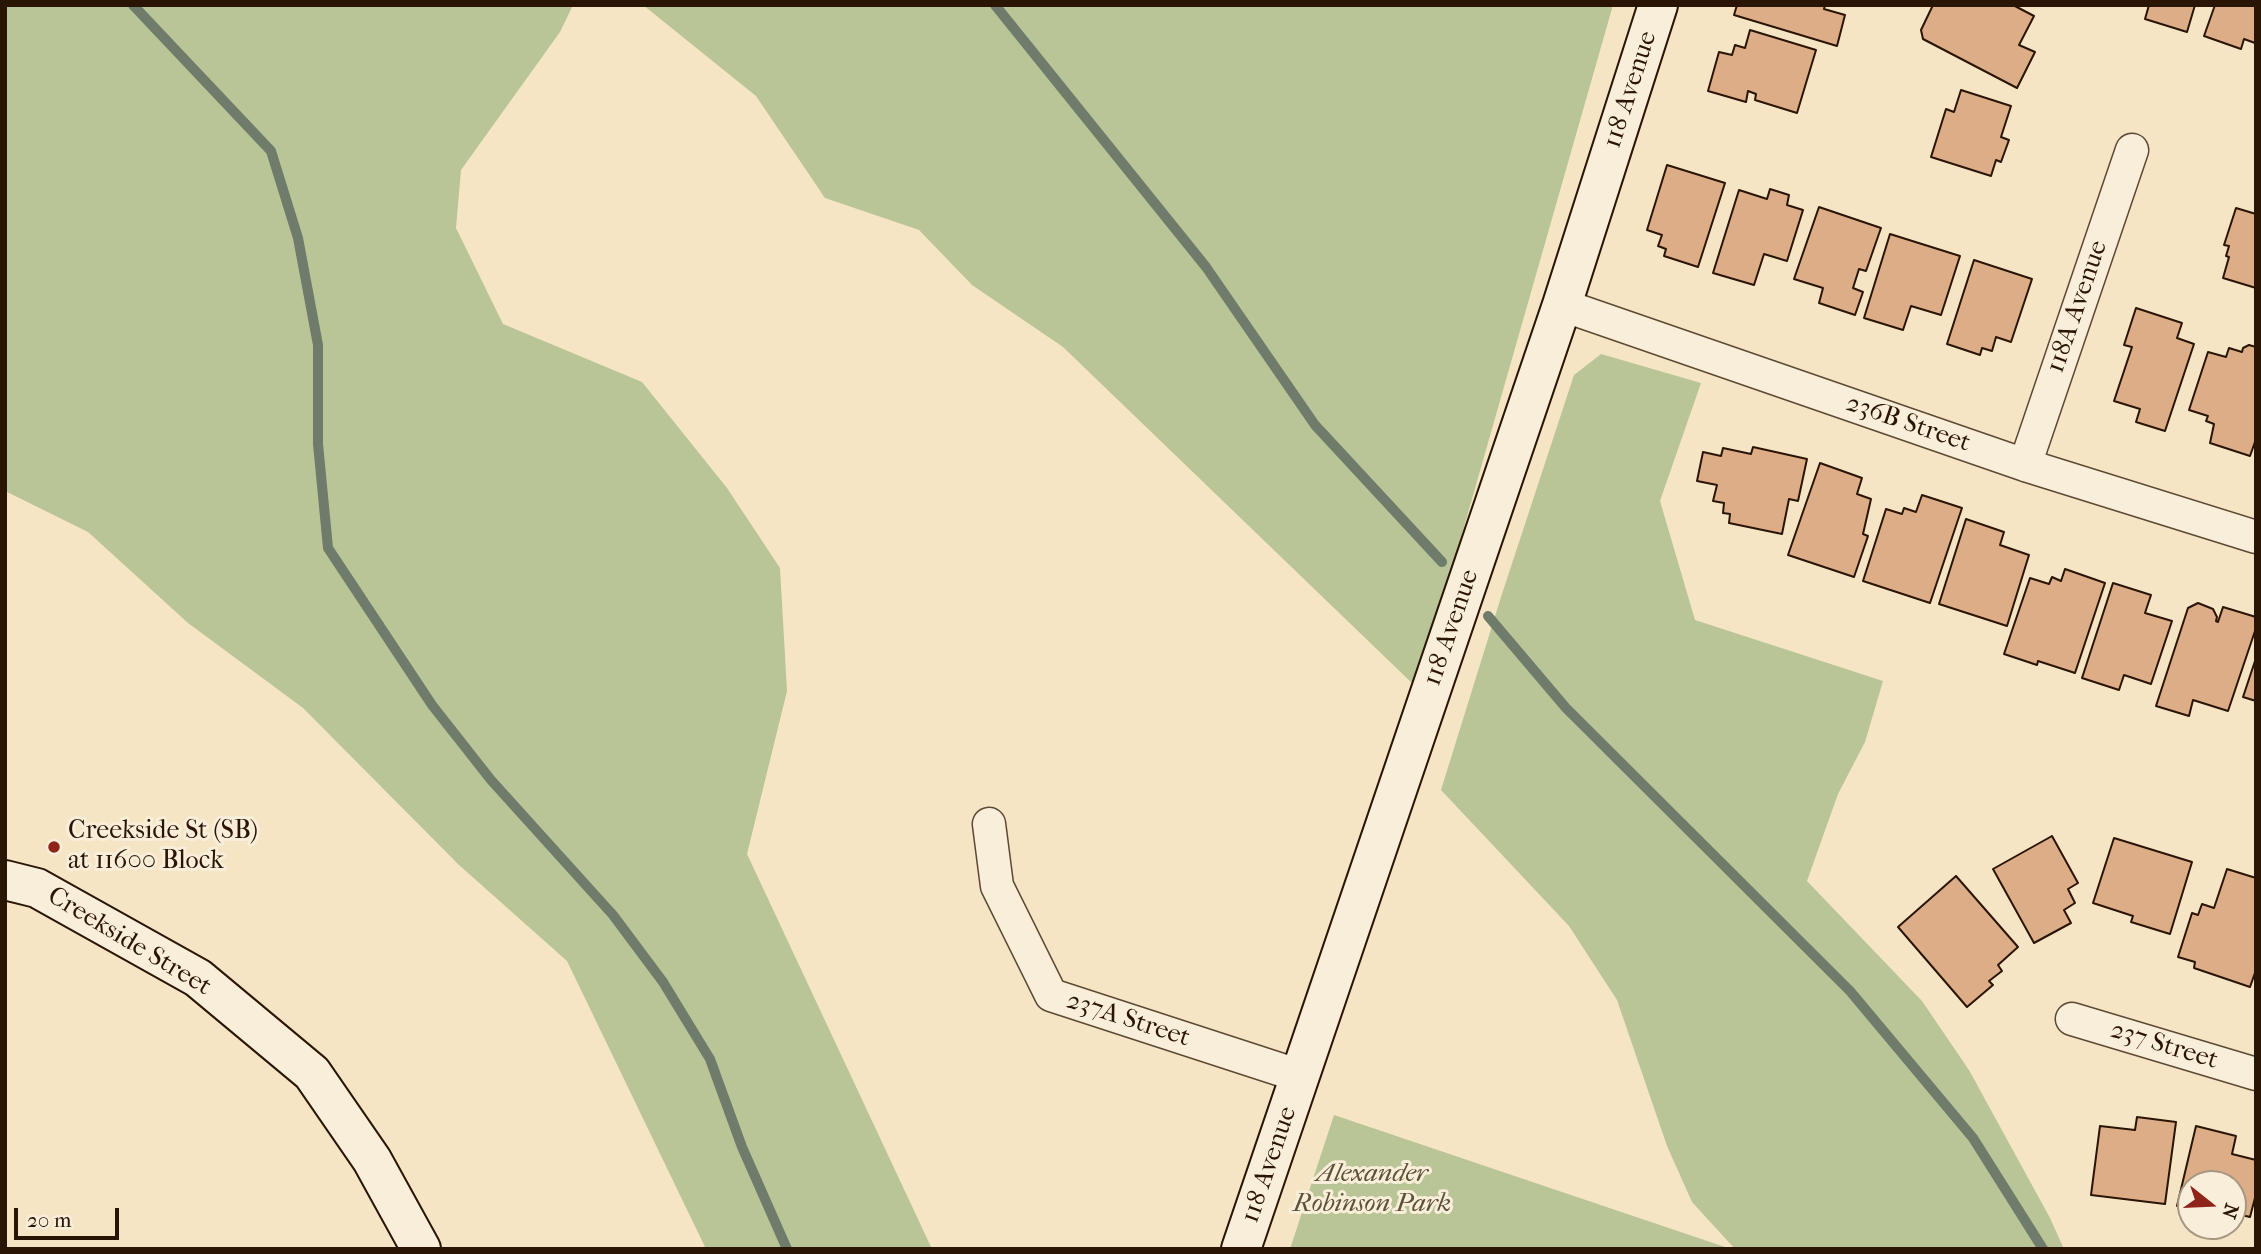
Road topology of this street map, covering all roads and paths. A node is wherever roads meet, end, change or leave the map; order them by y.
1 (1658, 5) edge
2 (2132, 150) dead end
3 (1562, 305) junction
4 (2025, 464) junction
5 (2256, 537) edge
6 (989, 824) dead end
7 (5, 880) edge
8 (2072, 1019) dead end
9 (2256, 1074) edge
10 (1300, 1076) junction
11 (421, 1249) edge
12 (1241, 1249) edge

1 - 3 street, 118 Avenue
2 - 4 street, 118A Avenue
3 - 4 street, 236B Street
3 - 10 street, 118 Avenue
4 - 5 street, 236B Street
6 - 10 street, 237A Street
7 - 11 street, Creekside Street
8 - 9 street, 237 Street
10 - 12 street, 118 Avenue

